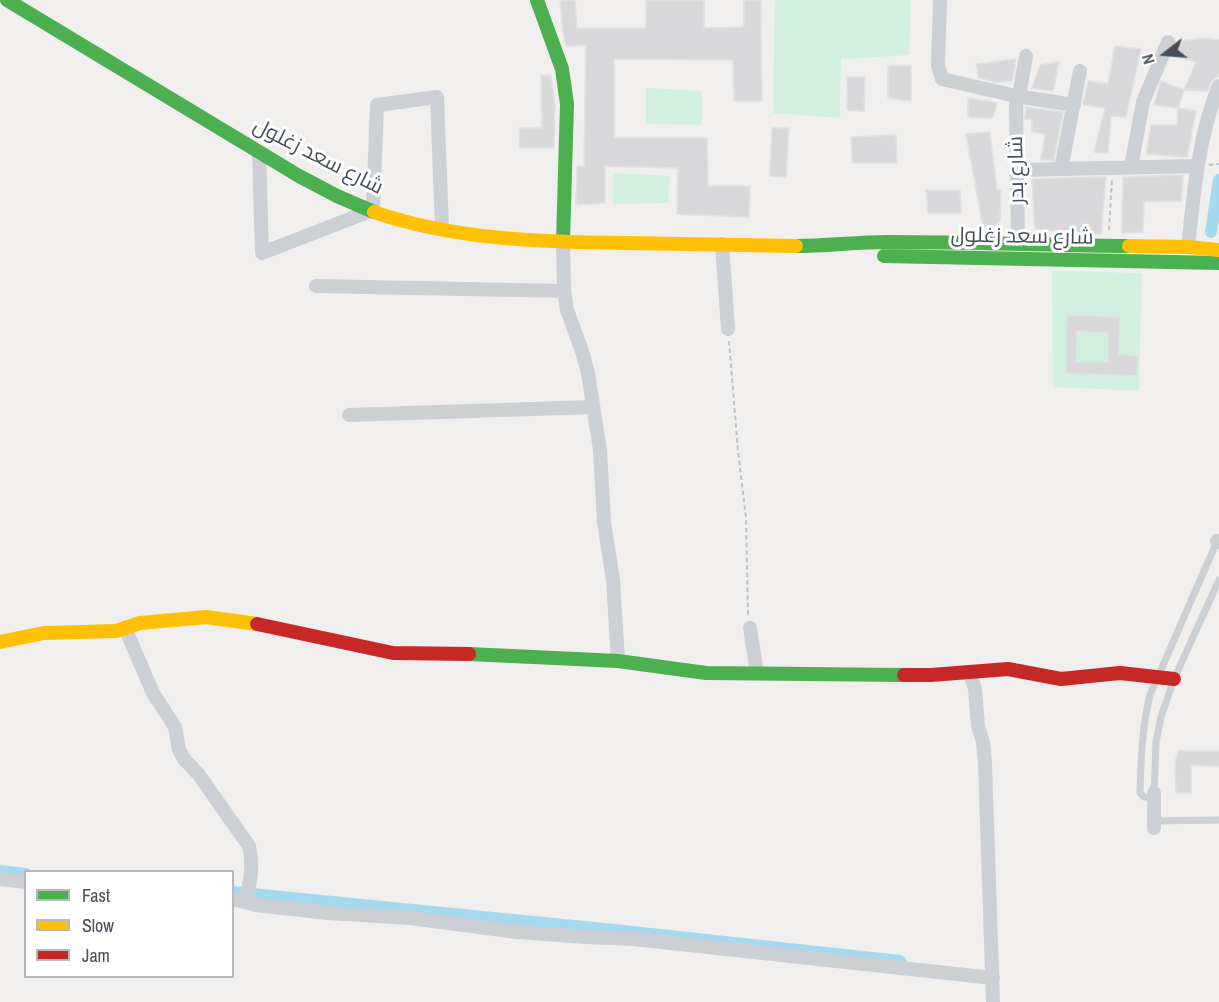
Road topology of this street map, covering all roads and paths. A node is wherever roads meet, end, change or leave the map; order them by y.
1 (7, 0) edge
2 (537, 0) edge
3 (940, 0) edge
4 (1168, 42) dead end
5 (1026, 56) dead end
6 (1080, 71) dead end
7 (1219, 86) edge
8 (1017, 96) junction
9 (1074, 105) junction
10 (259, 152) junction
11 (1219, 164) edge
12 (1202, 166) junction
13 (1112, 167) junction
14 (1131, 167) junction
15 (1061, 169) junction
16 (1017, 170) junction
17 (373, 210) junction
18 (442, 228) junction
19 (563, 241) junction
20 (722, 244) junction
21 (1018, 244) junction
22 (825, 246) junction
23 (1108, 246) junction
24 (1188, 247) junction
25 (1219, 250) edge
26 (1219, 263) edge
27 (316, 286) dead end
28 (564, 291) junction
29 (728, 329) joint
30 (593, 407) junction
31 (349, 415) dead end
32 (1218, 540) edge
33 (1219, 580) edge
34 (125, 628) junction
35 (750, 628) joint
36 (0, 642) edge
37 (618, 661) junction
38 (970, 672) junction
39 (757, 673) junction
40 (1157, 677) junction
41 (1174, 679) junction
42 (1154, 793) junction
43 (1219, 820) edge
44 (1154, 824) joint
45 (0, 879) edge
46 (24, 882) edge
47 (243, 896) edge
48 (993, 978) junction
49 (993, 1002) edge

1 - 10 main road, شارع سعد زغلول
2 - 19 main road
3 - 8 street
4 - 14 street
5 - 8 street, شارع بدر
6 - 9 street
7 - 12 street
8 - 9 street
8 - 16 street, شارع بدر
9 - 15 street
10 - 17 main road, شارع سعد زغلول
10 - 17 street
11 - 12 path
12 - 14 street
12 - 24 street
13 - 14 street
13 - 15 street
13 - 23 path
15 - 16 street
16 - 21 street, شارع بدر
17 - 18 main road, شارع سعد زغلول
17 - 18 street
18 - 19 main road, شارع سعد زغلول
19 - 20 main road, شارع سعد زغلول
19 - 28 street
20 - 22 main road, شارع سعد زغلول
20 - 29 street
21 - 22 main road, شارع سعد زغلول
21 - 23 main road, شارع سعد زغلول
22 - 26 main road, شارع سعد زغلول
23 - 24 main road, شارع سعد زغلول
24 - 25 main road, شارع سعد زغلول
27 - 28 street
28 - 30 street
29 - 35 path
30 - 31 street
30 - 37 street
32 - 40 lane
33 - 41 lane
34 - 36 main road
34 - 37 main road
34 - 47 street
35 - 39 street
37 - 39 main road
38 - 39 main road
38 - 40 main road
38 - 48 street
40 - 41 main road
40 - 42 lane
41 - 42 lane
42 - 44 street
43 - 44 lane
45 - 46 street
47 - 48 street
48 - 49 street

